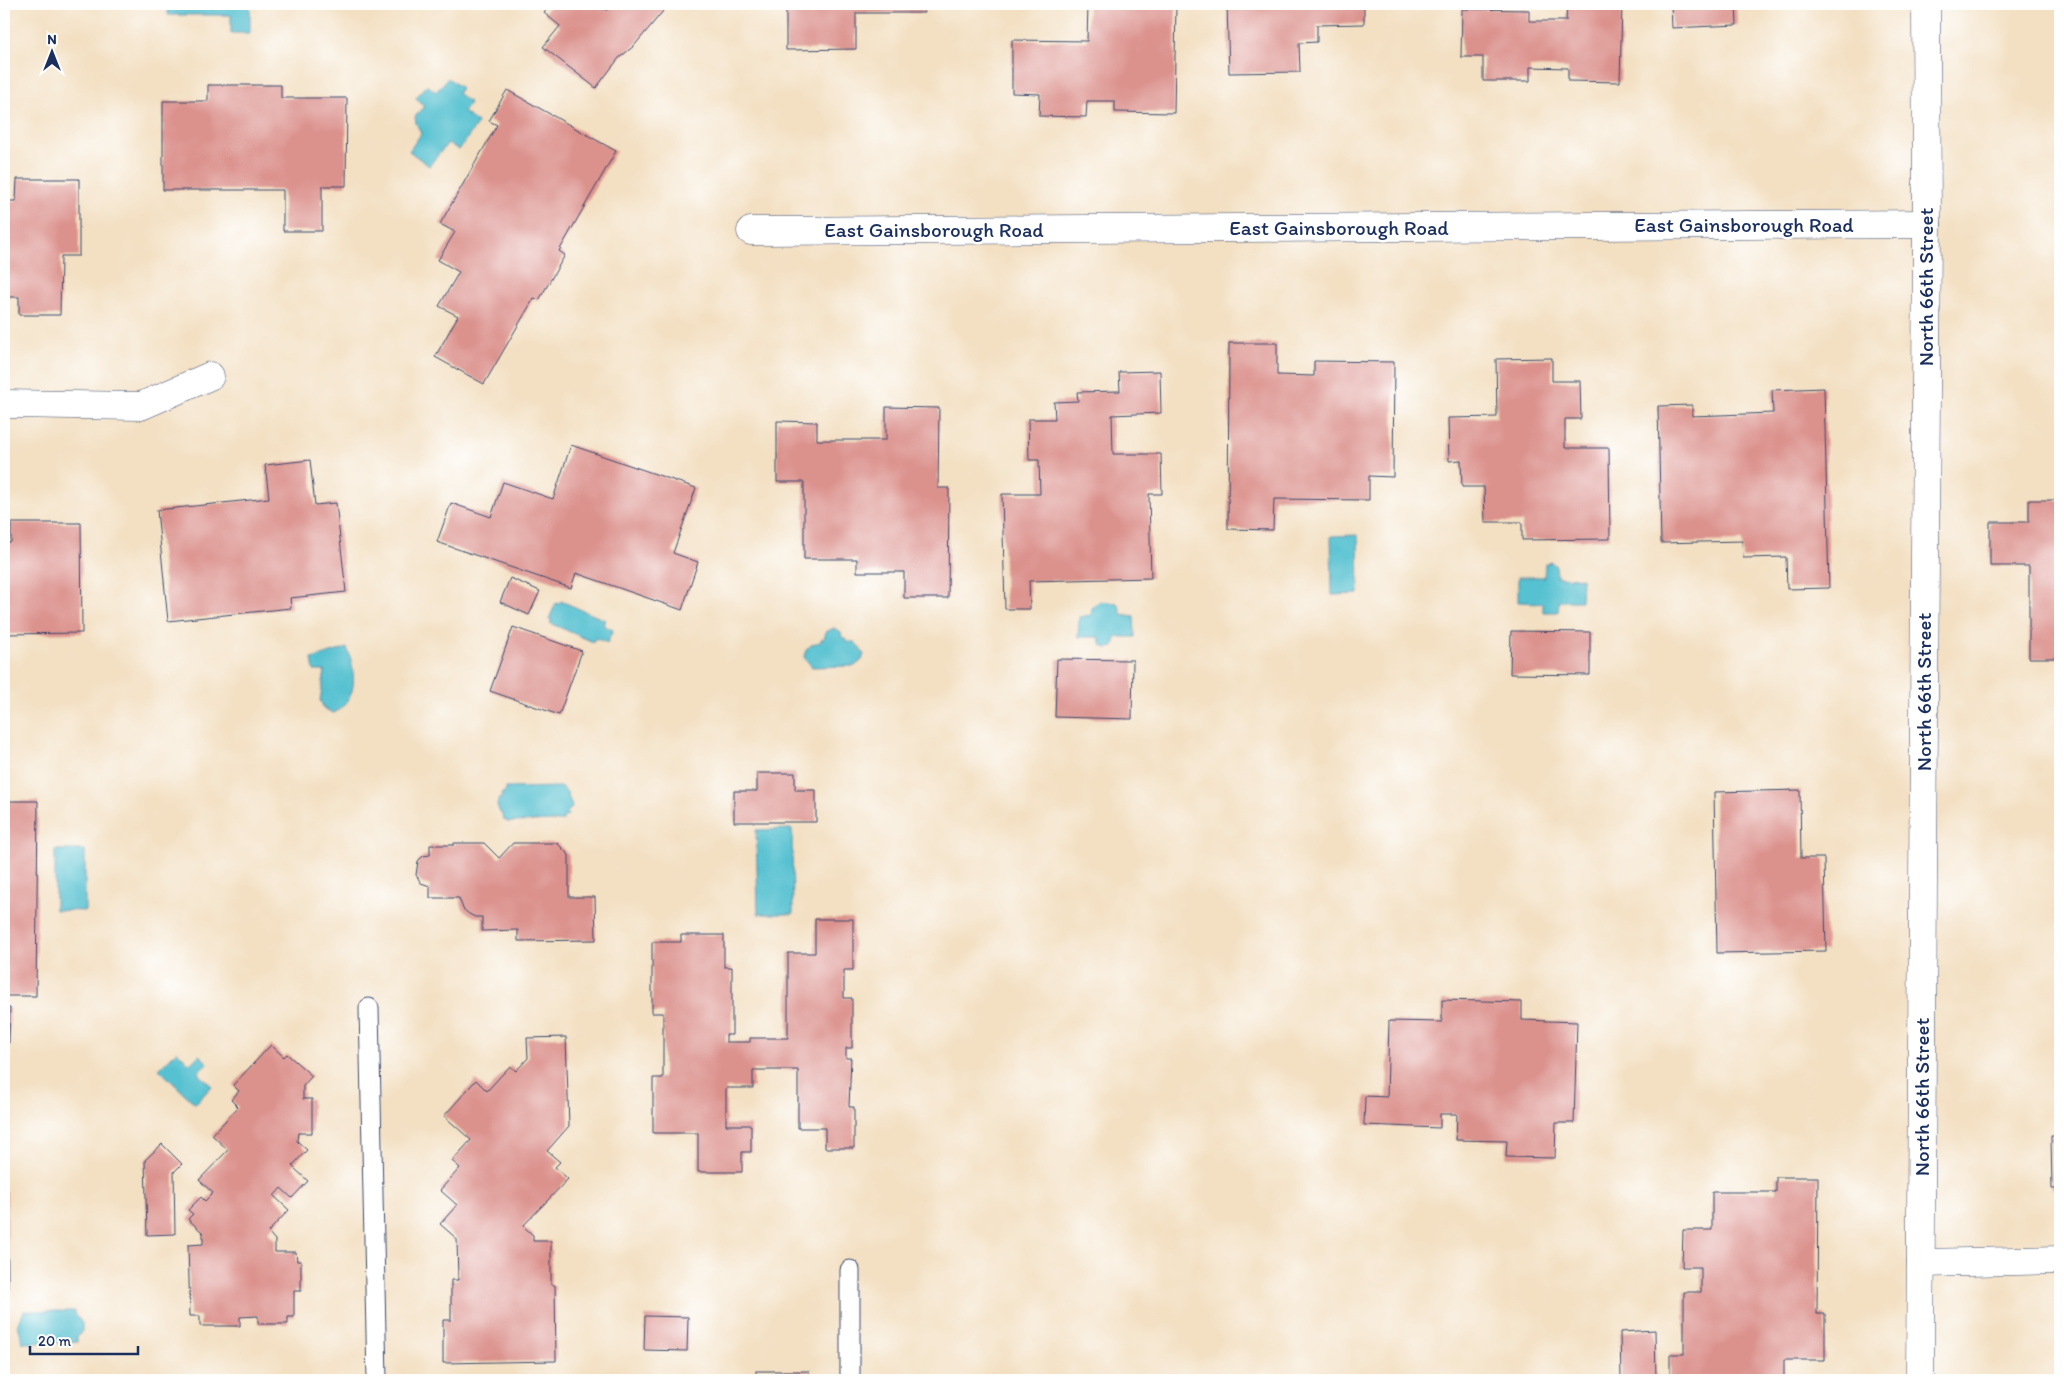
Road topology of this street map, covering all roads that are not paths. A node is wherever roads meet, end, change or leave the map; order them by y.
1 (1926, 4) edge
2 (1927, 224) junction
3 (751, 231) dead end
4 (210, 376) dead end
5 (4, 404) edge
6 (369, 1008) dead end
7 (2060, 1260) edge
8 (1921, 1263) junction
9 (850, 1270) dead end
10 (377, 1380) edge
11 (850, 1380) edge
12 (1920, 1380) edge

1 - 2 street, North 66th Street
2 - 3 street, East Gainsborough Road
2 - 8 street, North 66th Street
4 - 5 street
6 - 10 lane
7 - 8 street
8 - 12 street, North 66th Street
9 - 11 lane

